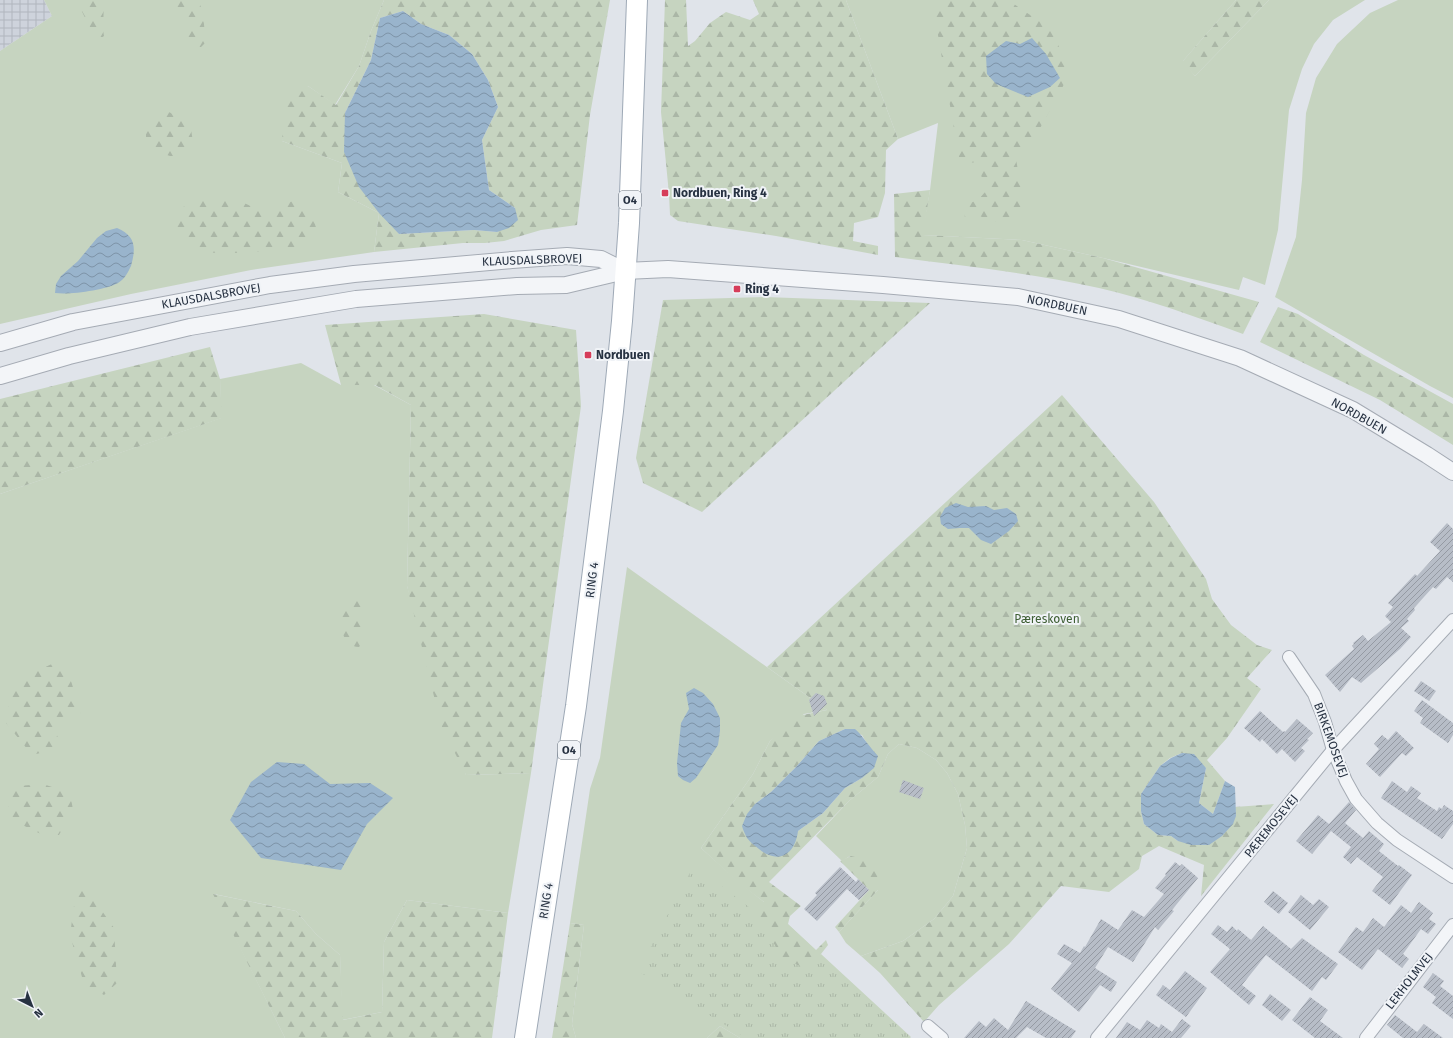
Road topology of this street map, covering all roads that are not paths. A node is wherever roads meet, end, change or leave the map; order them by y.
1 (637, 0) edge
2 (625, 271) junction
3 (0, 343) edge
4 (0, 376) edge
5 (1453, 472) edge
6 (1452, 623) edge
7 (1289, 657) dead end
8 (1333, 750) junction
9 (1453, 877) edge
10 (1453, 925) edge
11 (928, 1026) dead end
12 (525, 1038) edge
13 (942, 1038) edge
14 (1097, 1038) edge
15 (1366, 1038) edge

1 - 2 main road, RING 4 / O4
2 - 3 street, KLAUSDALSBROVEJ
2 - 4 street, KLAUSDALSBROVEJ
2 - 5 street, NORDBUEN
2 - 12 main road, RING 4 / O4
6 - 8 street, PÆREMOSEVEJ
7 - 8 street, BIRKEMOSEVEJ
8 - 9 street, BIRKEMOSEVEJ
8 - 14 street, PÆREMOSEVEJ
10 - 15 street, LERHOLMVEJ
11 - 13 street

